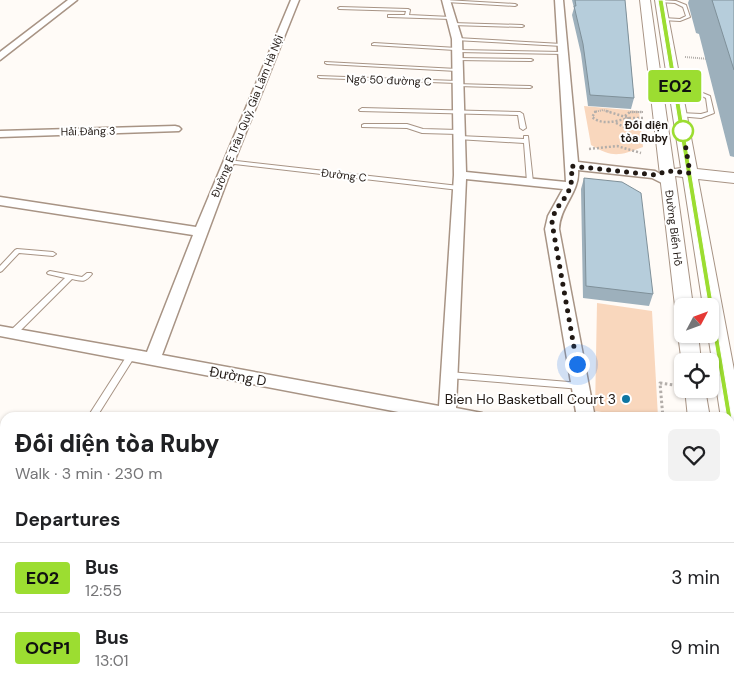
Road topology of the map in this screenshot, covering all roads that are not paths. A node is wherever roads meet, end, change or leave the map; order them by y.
1 (73, 0) edge
2 (295, 0) edge
3 (446, 0) edge
4 (559, 0) edge
5 (645, 0) edge
6 (660, 0) edge
7 (515, 5) dead end
8 (340, 8) dead end
9 (389, 16) dead end
10 (407, 16) junction
11 (664, 19) junction
12 (452, 21) junction
13 (522, 26) dead end
14 (374, 44) dead end
15 (562, 49) junction
16 (0, 57) edge
17 (531, 60) dead end
18 (327, 62) dead end
19 (457, 62) junction
20 (320, 77) dead end
21 (530, 87) dead end
22 (675, 88) junction
23 (362, 110) dead end
24 (458, 113) junction
25 (680, 115) junction
26 (364, 126) dead end
27 (523, 128) dead end
28 (175, 129) dead end
29 (0, 134) edge
30 (458, 135) junction
31 (228, 162) junction
32 (571, 166) junction
33 (460, 175) junction
34 (663, 176) junction
35 (734, 178) edge
36 (691, 179) junction
37 (530, 182) junction
38 (571, 186) junction
39 (459, 188) junction
40 (734, 190) edge
41 (0, 201) edge
42 (201, 232) junction
43 (53, 254) dead end
44 (0, 270) edge
45 (50, 273) dead end
46 (89, 274) dead end
47 (70, 276) junction
48 (683, 298) edge
49 (6, 332) edge
50 (131, 356) junction
51 (728, 358) edge
52 (152, 360) junction
53 (449, 376) junction
54 (581, 386) junction
55 (689, 398) edge
56 (95, 412) edge
57 (436, 412) edge
58 (447, 412) edge
59 (585, 412) edge
60 (696, 412) edge
61 (732, 412) edge

1 - 16 street
2 - 31 street, Đường E Trâu Quỳ, Gia Lâm Hà Nội
3 - 7 lane
3 - 12 street
4 - 15 street
5 - 34 street, Đường Biển Hồ
6 - 11 street, Đường Biển Hồ
6 - 11 lane
8 - 10 lane
9 - 10 lane
10 - 12 lane
11 - 22 street, Đường Biển Hồ
12 - 13 lane
12 - 19 street
14 - 19 lane
15 - 19 lane
15 - 19 lane
15 - 32 street
17 - 19 lane
18 - 19 lane
19 - 20 lane, Ngõ 50 đường C
19 - 21 lane
19 - 24 street
22 - 25 street, Đường Biển Hồ
22 - 25 lane
23 - 24 lane
24 - 27 lane
24 - 30 street
25 - 36 street, Đường Biển Hồ
26 - 30 lane
28 - 29 street, Hải Đăng 3
30 - 33 street
30 - 37 lane
31 - 39 lane, Đường C
31 - 42 street, Đường E Trâu Quỳ, Gia Lâm Hà Nội
32 - 34 street
32 - 38 street
33 - 37 street
33 - 39 street
34 - 36 street
34 - 48 street, Đường Biển Hồ
35 - 36 street
36 - 40 street
36 - 51 street, Đường Biển Hồ
37 - 38 street
38 - 54 street
39 - 53 street
41 - 42 street
42 - 52 street, Đường E Trâu Quỳ, Gia Lâm Hà Nội
43 - 44 lane
45 - 47 lane
46 - 47 lane
47 - 49 lane
49 - 50 street, Đường D
50 - 52 street, Đường D
50 - 56 lane
51 - 61 street, Đường Biển Hồ
52 - 57 street, Đường D
53 - 54 lane
53 - 58 street
54 - 59 street
55 - 60 street

